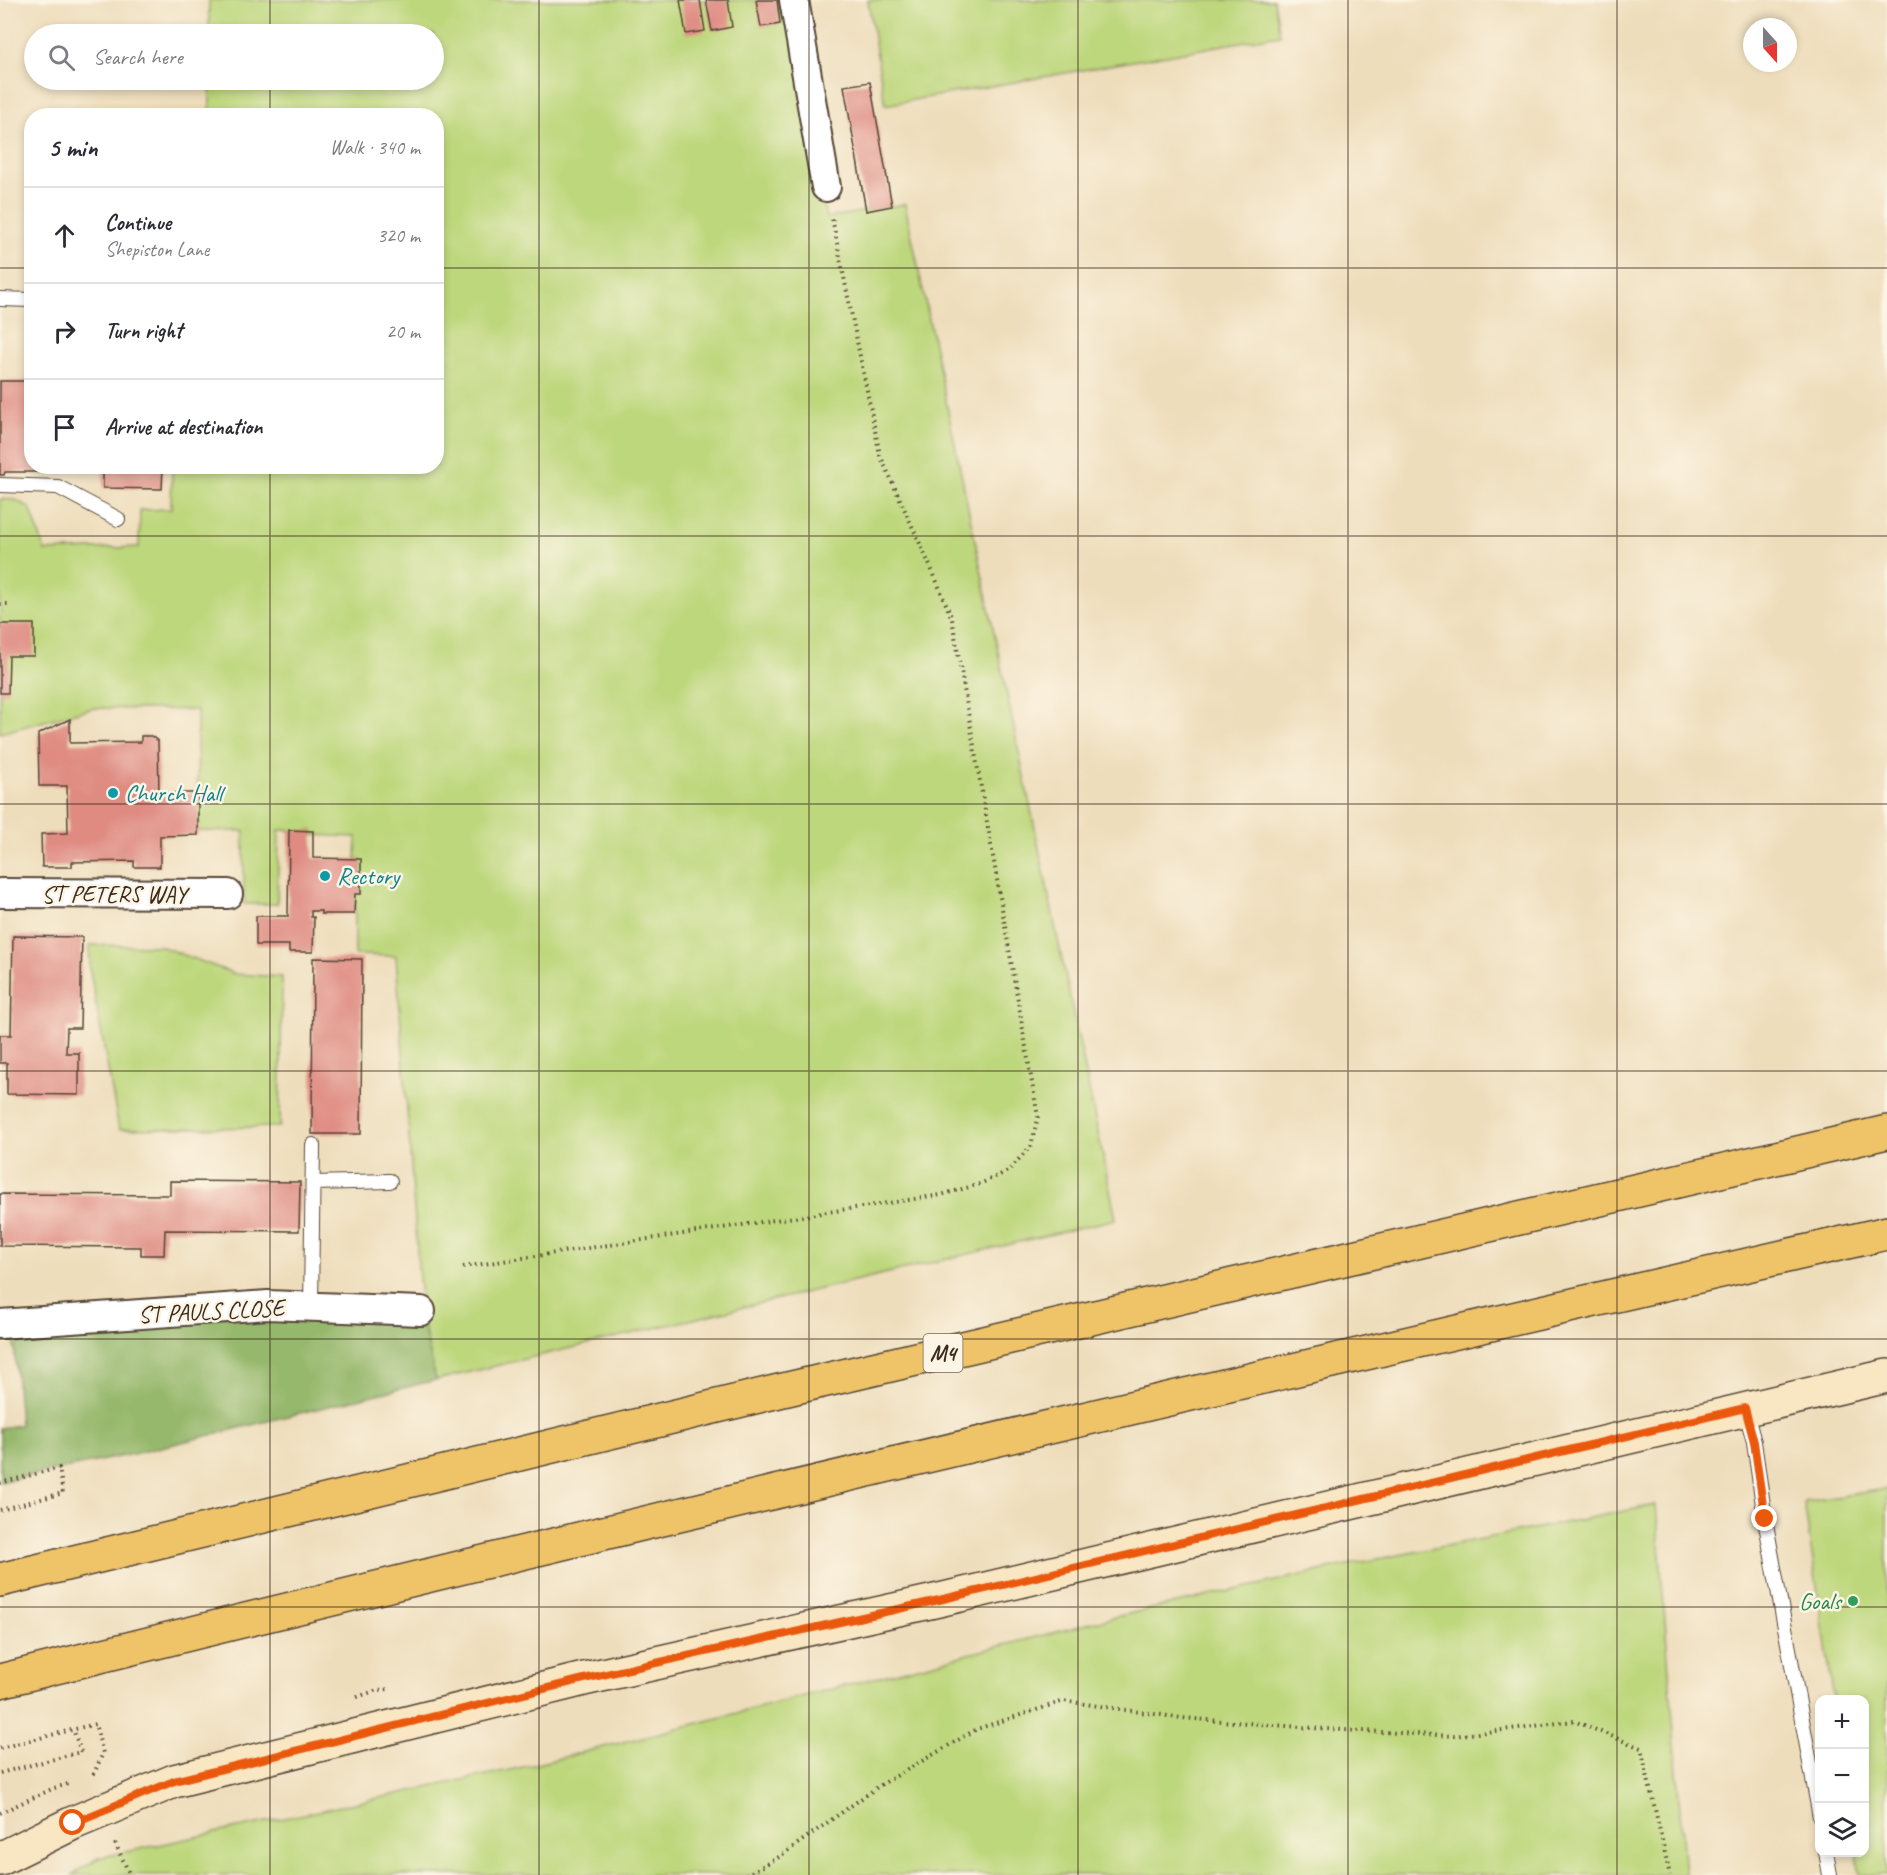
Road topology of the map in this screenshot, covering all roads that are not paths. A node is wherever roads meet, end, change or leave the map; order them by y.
1 (794, 0) edge
2 (826, 188) road end
3 (0, 299) edge
4 (24, 300) edge
5 (0, 485) edge
6 (118, 519) dead end
7 (0, 893) edge
8 (228, 894) dead end
9 (1887, 1132) edge
10 (314, 1145) dead end
11 (390, 1181) dead end
12 (313, 1183) junction
13 (1887, 1233) edge
14 (311, 1307) junction
15 (421, 1311) dead end
16 (0, 1324) edge
17 (1887, 1376) edge
18 (1745, 1408) junction
19 (0, 1580) edge
20 (0, 1681) edge
21 (1817, 1803) edge
22 (1827, 1857) edge
23 (0, 1859) edge
24 (1830, 1875) edge

1 - 2 street
3 - 4 lane
5 - 6 lane
7 - 8 street, ST PETERS WAY
9 - 19 highway, M4
10 - 12 lane
11 - 12 lane
12 - 14 lane
13 - 20 highway
14 - 15 street, ST PAULS CLOSE
14 - 16 street, ST PAULS CLOSE
17 - 18 street
18 - 21 lane
18 - 23 street
22 - 24 lane

